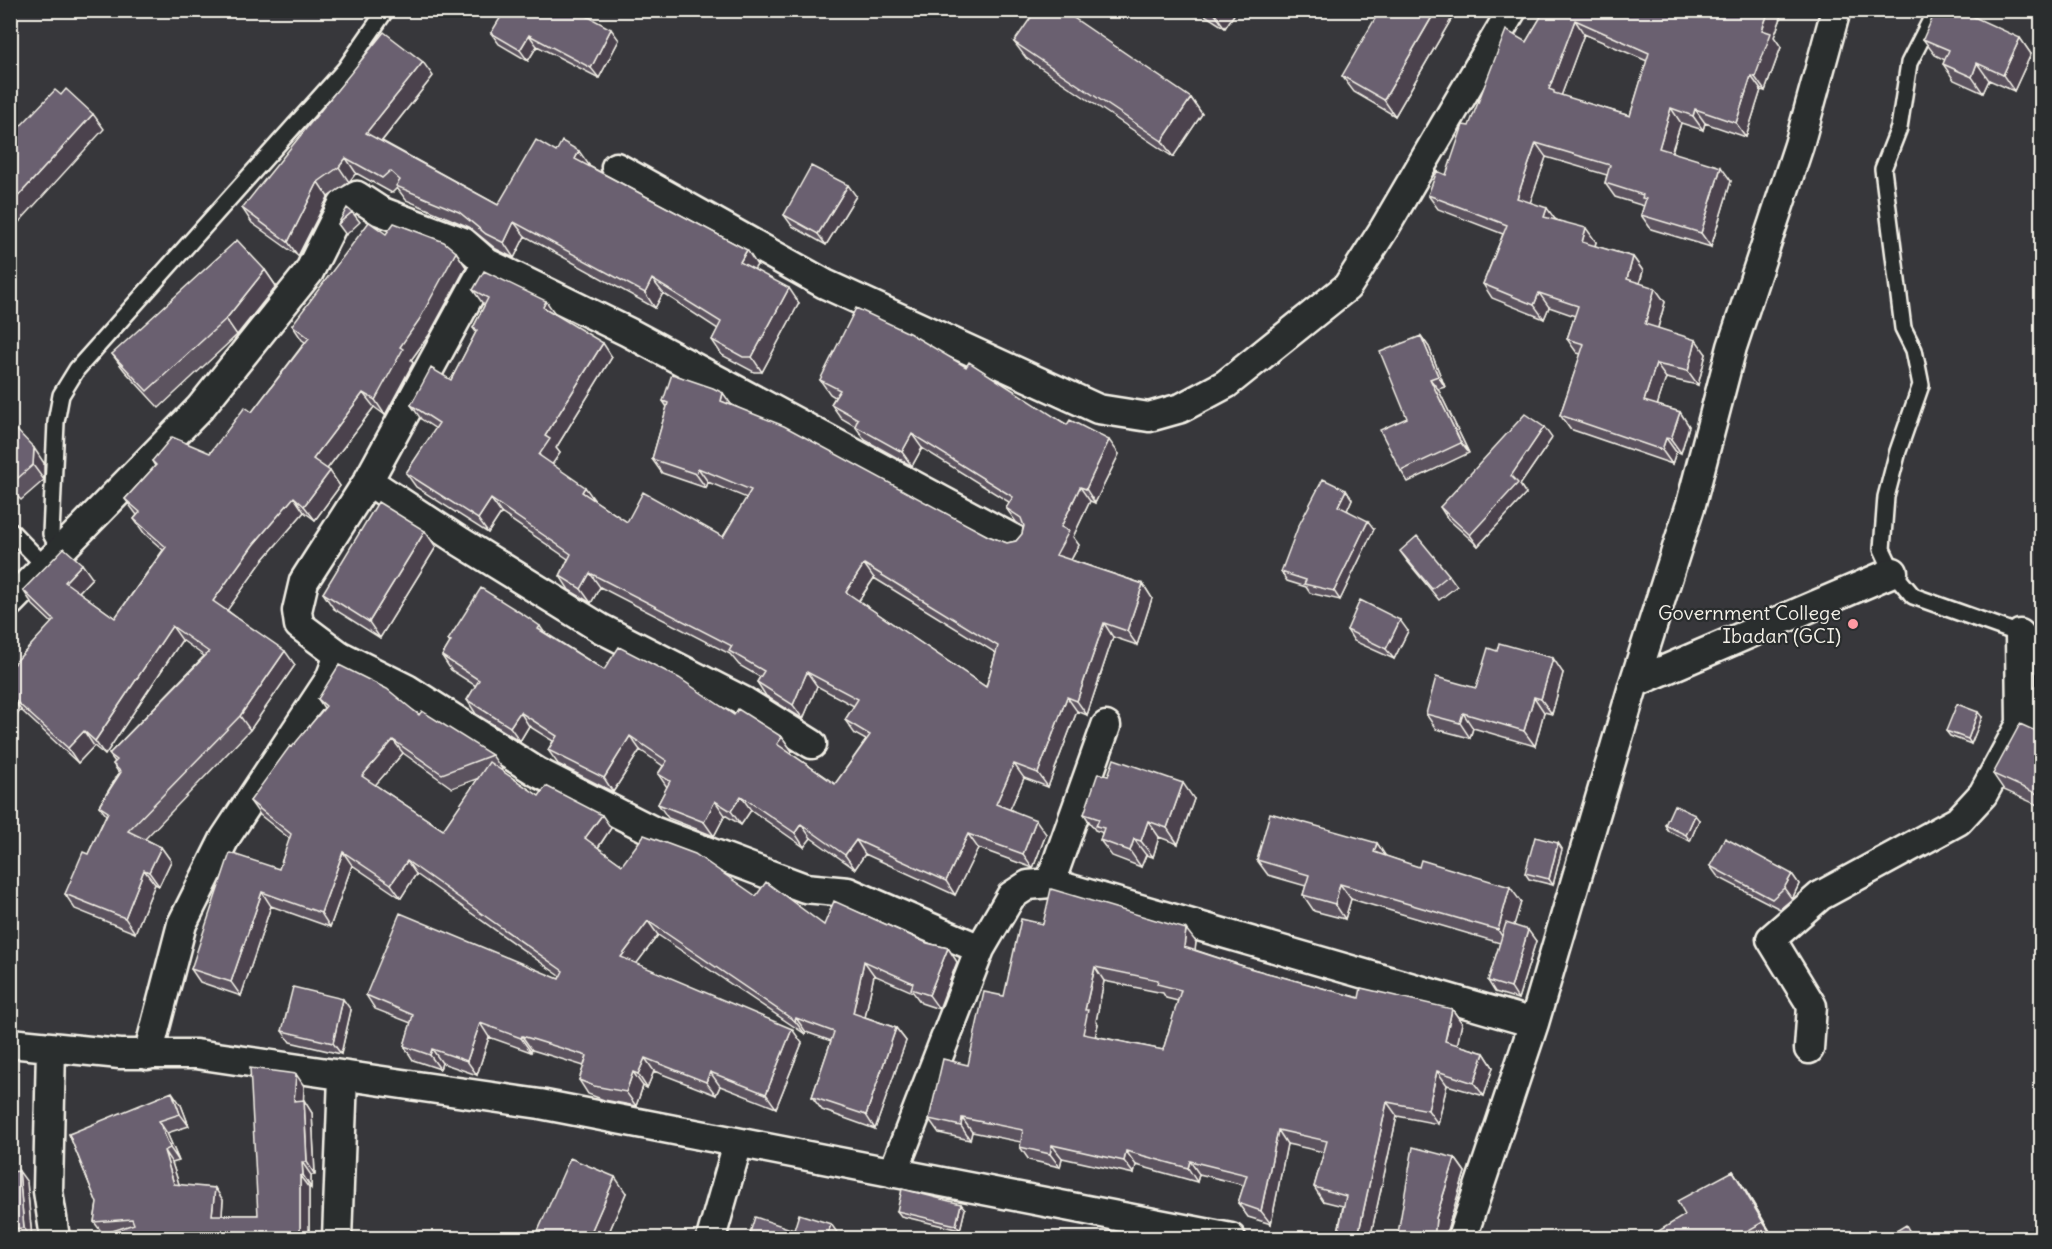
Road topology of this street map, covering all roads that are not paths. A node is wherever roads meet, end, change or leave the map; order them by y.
1 (386, 10) edge
2 (1512, 10) edge
3 (1836, 10) edge
4 (1936, 10) edge
5 (616, 167) dead end
6 (487, 264) junction
7 (368, 481) junction
8 (10, 530) edge
9 (1017, 541) edge
10 (52, 558) junction
11 (1893, 572) junction
12 (10, 602) edge
13 (2031, 637) edge
14 (339, 655) junction
15 (1634, 683) junction
16 (1106, 726) dead end
17 (812, 744) dead end
18 (1050, 883) junction
19 (980, 949) junction
20 (1534, 1023) junction
21 (10, 1043) edge
22 (51, 1047) junction
23 (1809, 1049) dead end
24 (148, 1055) junction
25 (343, 1077) junction
26 (738, 1143) junction
27 (893, 1173) junction
28 (55, 1239) edge
29 (337, 1239) edge
30 (711, 1239) edge
31 (1231, 1239) edge
32 (1462, 1239) edge

1 - 10 lane
2 - 5 street
3 - 15 street
4 - 11 lane
6 - 7 street
6 - 9 street
6 - 10 street
7 - 14 street
7 - 17 street
8 - 10 lane
10 - 12 street
11 - 13 lane
11 - 15 street
13 - 23 street
14 - 19 street
14 - 24 street
15 - 20 street
16 - 18 street
18 - 19 street
18 - 20 street
19 - 27 street
20 - 32 street
21 - 22 street
22 - 24 street
22 - 28 street
24 - 25 street
25 - 26 street
25 - 29 street
26 - 27 street
26 - 30 street
27 - 31 street

